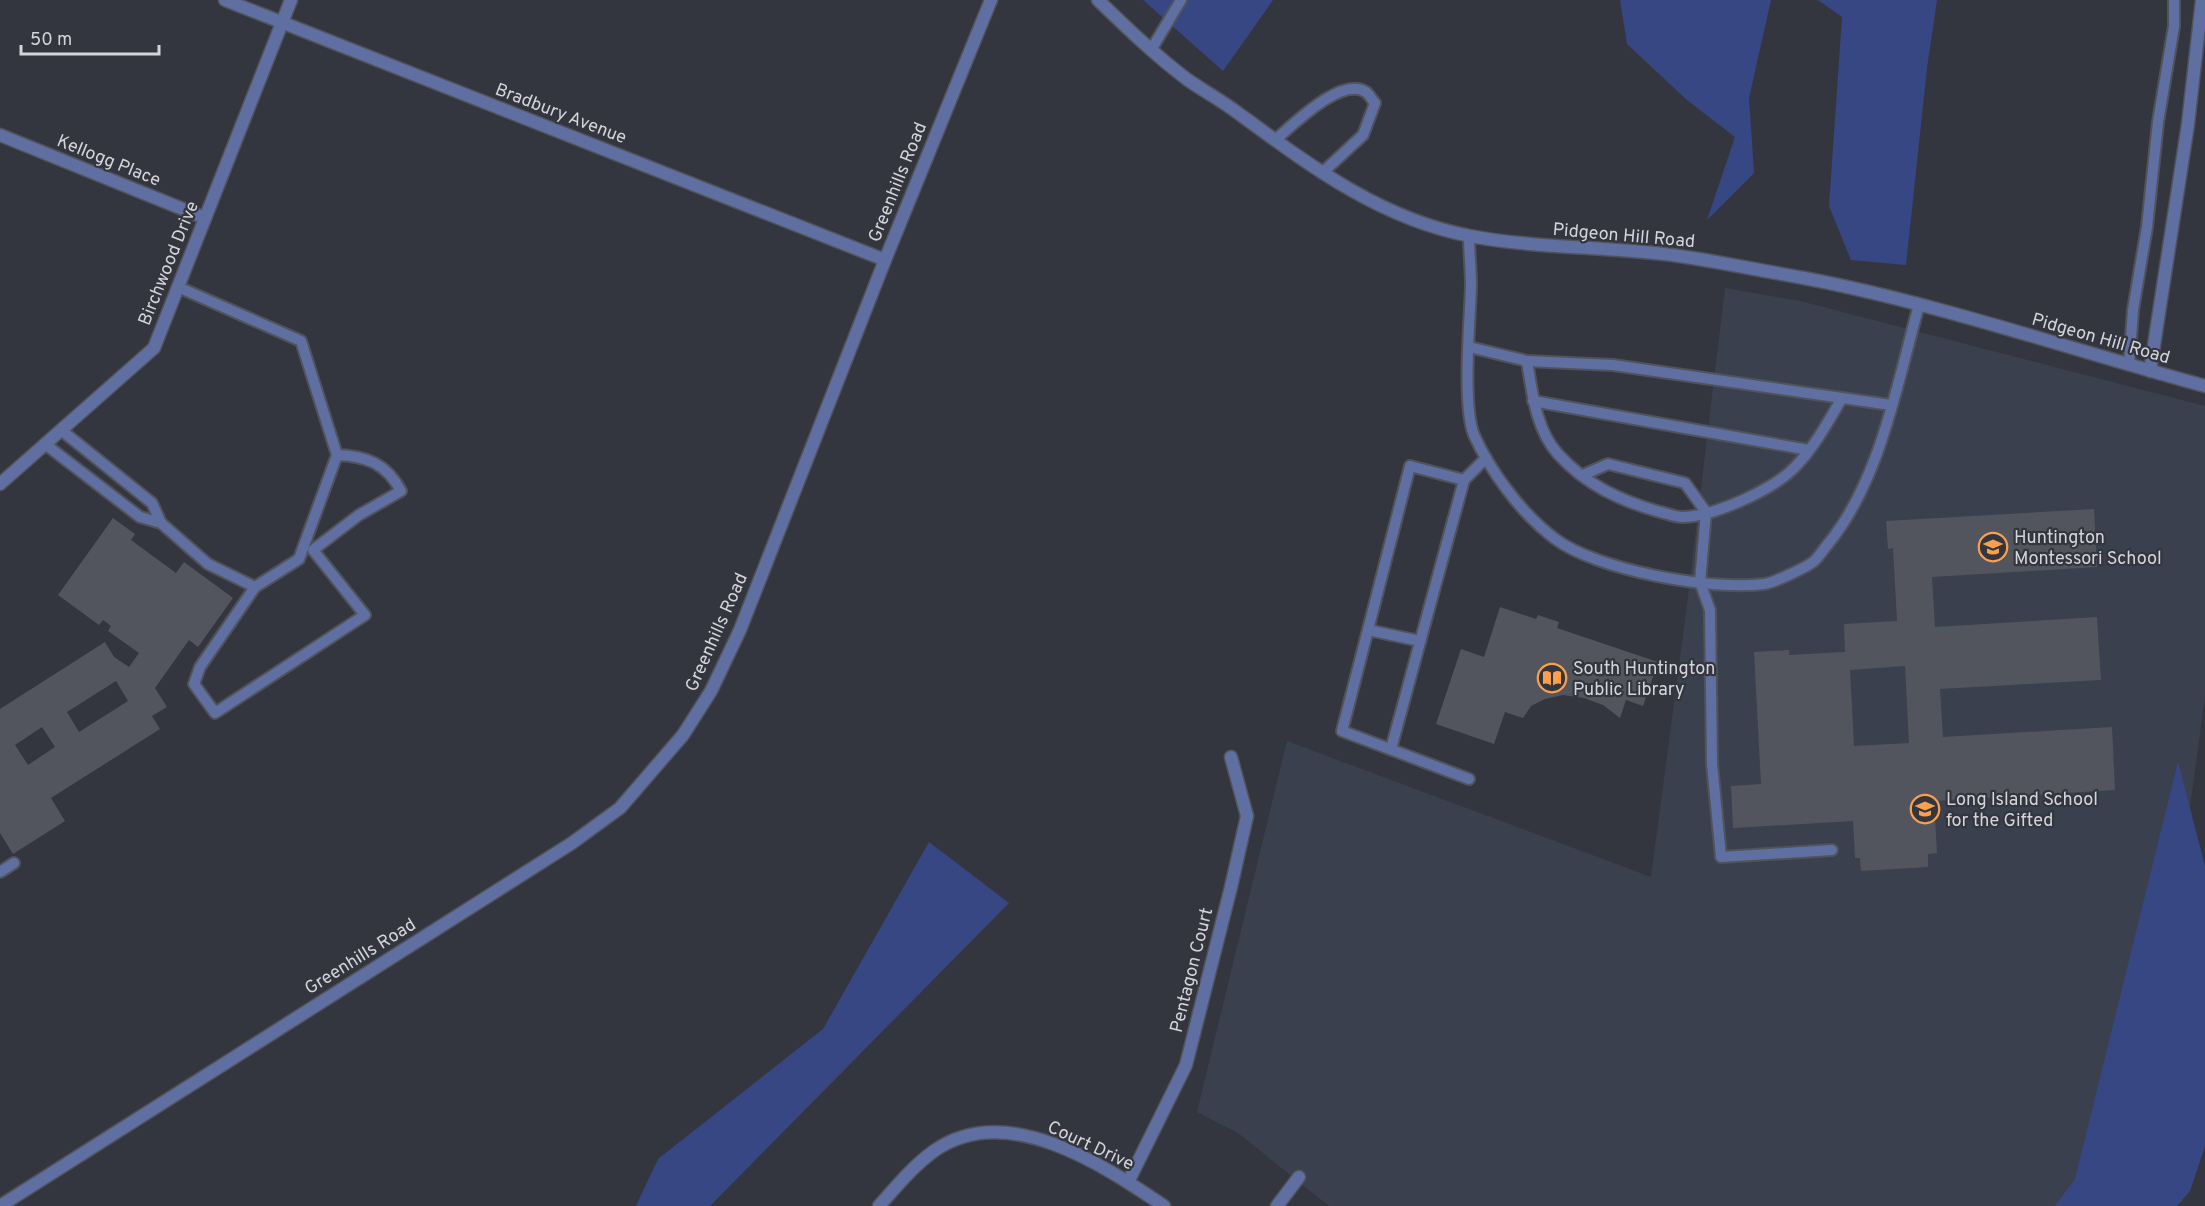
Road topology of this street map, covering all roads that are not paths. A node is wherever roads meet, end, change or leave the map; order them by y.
1 (225, 0) edge
2 (291, 0) edge
3 (991, 0) edge
4 (1098, 0) edge
5 (1181, 0) edge
6 (2174, 0) edge
7 (2202, 0) edge
8 (284, 23) junction
9 (1151, 50) junction
10 (0, 135) edge
11 (1275, 140) junction
12 (1322, 173) junction
13 (205, 218) junction
14 (1469, 236) junction
15 (885, 260) junction
16 (177, 287) junction
17 (1919, 305) junction
18 (1469, 347) junction
19 (1527, 361) junction
20 (2129, 365) junction
21 (2150, 371) junction
22 (2205, 386) edge
23 (1842, 398) junction
24 (1533, 401) junction
25 (1891, 405) junction
26 (61, 430) junction
27 (45, 444) junction
28 (1809, 450) junction
29 (337, 455) junction
30 (1486, 458) junction
31 (1583, 475) junction
32 (1464, 480) junction
33 (0, 484) edge
34 (1706, 512) junction
35 (161, 523) junction
36 (1700, 582) junction
37 (255, 587) junction
38 (1368, 630) junction
39 (1420, 642) junction
40 (1391, 749) junction
41 (1231, 757) dead end
42 (1469, 779) dead end
43 (1832, 850) dead end
44 (14, 863) dead end
45 (0, 872) edge
46 (1299, 1177) dead end
47 (1128, 1182) junction
48 (0, 1206) edge
49 (879, 1206) edge
50 (1164, 1206) edge
51 (1277, 1206) edge

1 - 8 street, Bradbury Avenue
2 - 8 street, Birchwood Drive
3 - 15 street, Greenhills Road
4 - 9 street, Pidgeon Hill Road
5 - 9 lane
6 - 20 lane
7 - 21 street
8 - 13 street, Birchwood Drive
8 - 15 street, Bradbury Avenue
9 - 11 street, Pidgeon Hill Road
10 - 13 street, Kellogg Place
11 - 12 street, Pidgeon Hill Road
11 - 12 lane
12 - 14 street, Pidgeon Hill Road
13 - 16 street, Birchwood Drive
14 - 17 street, Pidgeon Hill Road
14 - 18 lane
15 - 48 street, Greenhills Road
16 - 26 street, Birchwood Drive
16 - 29 lane
17 - 20 street, Pidgeon Hill Road
17 - 25 lane
18 - 19 lane
18 - 30 lane
19 - 23 lane
19 - 24 lane
20 - 21 street, Pidgeon Hill Road
21 - 22 street, Pidgeon Hill Road
23 - 25 lane
23 - 28 lane
24 - 28 lane
24 - 31 lane
25 - 36 lane
26 - 27 street, Birchwood Drive
26 - 35 lane
27 - 33 street, Birchwood Drive
27 - 35 lane
28 - 34 lane
29 - 37 lane
29 - 37 lane
30 - 32 lane
30 - 36 lane
31 - 34 lane
31 - 34 lane
32 - 38 lane
32 - 39 lane
34 - 36 lane
35 - 37 lane
36 - 43 lane
38 - 39 lane
38 - 40 lane
39 - 40 lane
40 - 42 lane
41 - 47 street, Pentagon Court
44 - 45 lane
46 - 51 street
47 - 49 street, Court Drive
47 - 50 street, Court Drive

